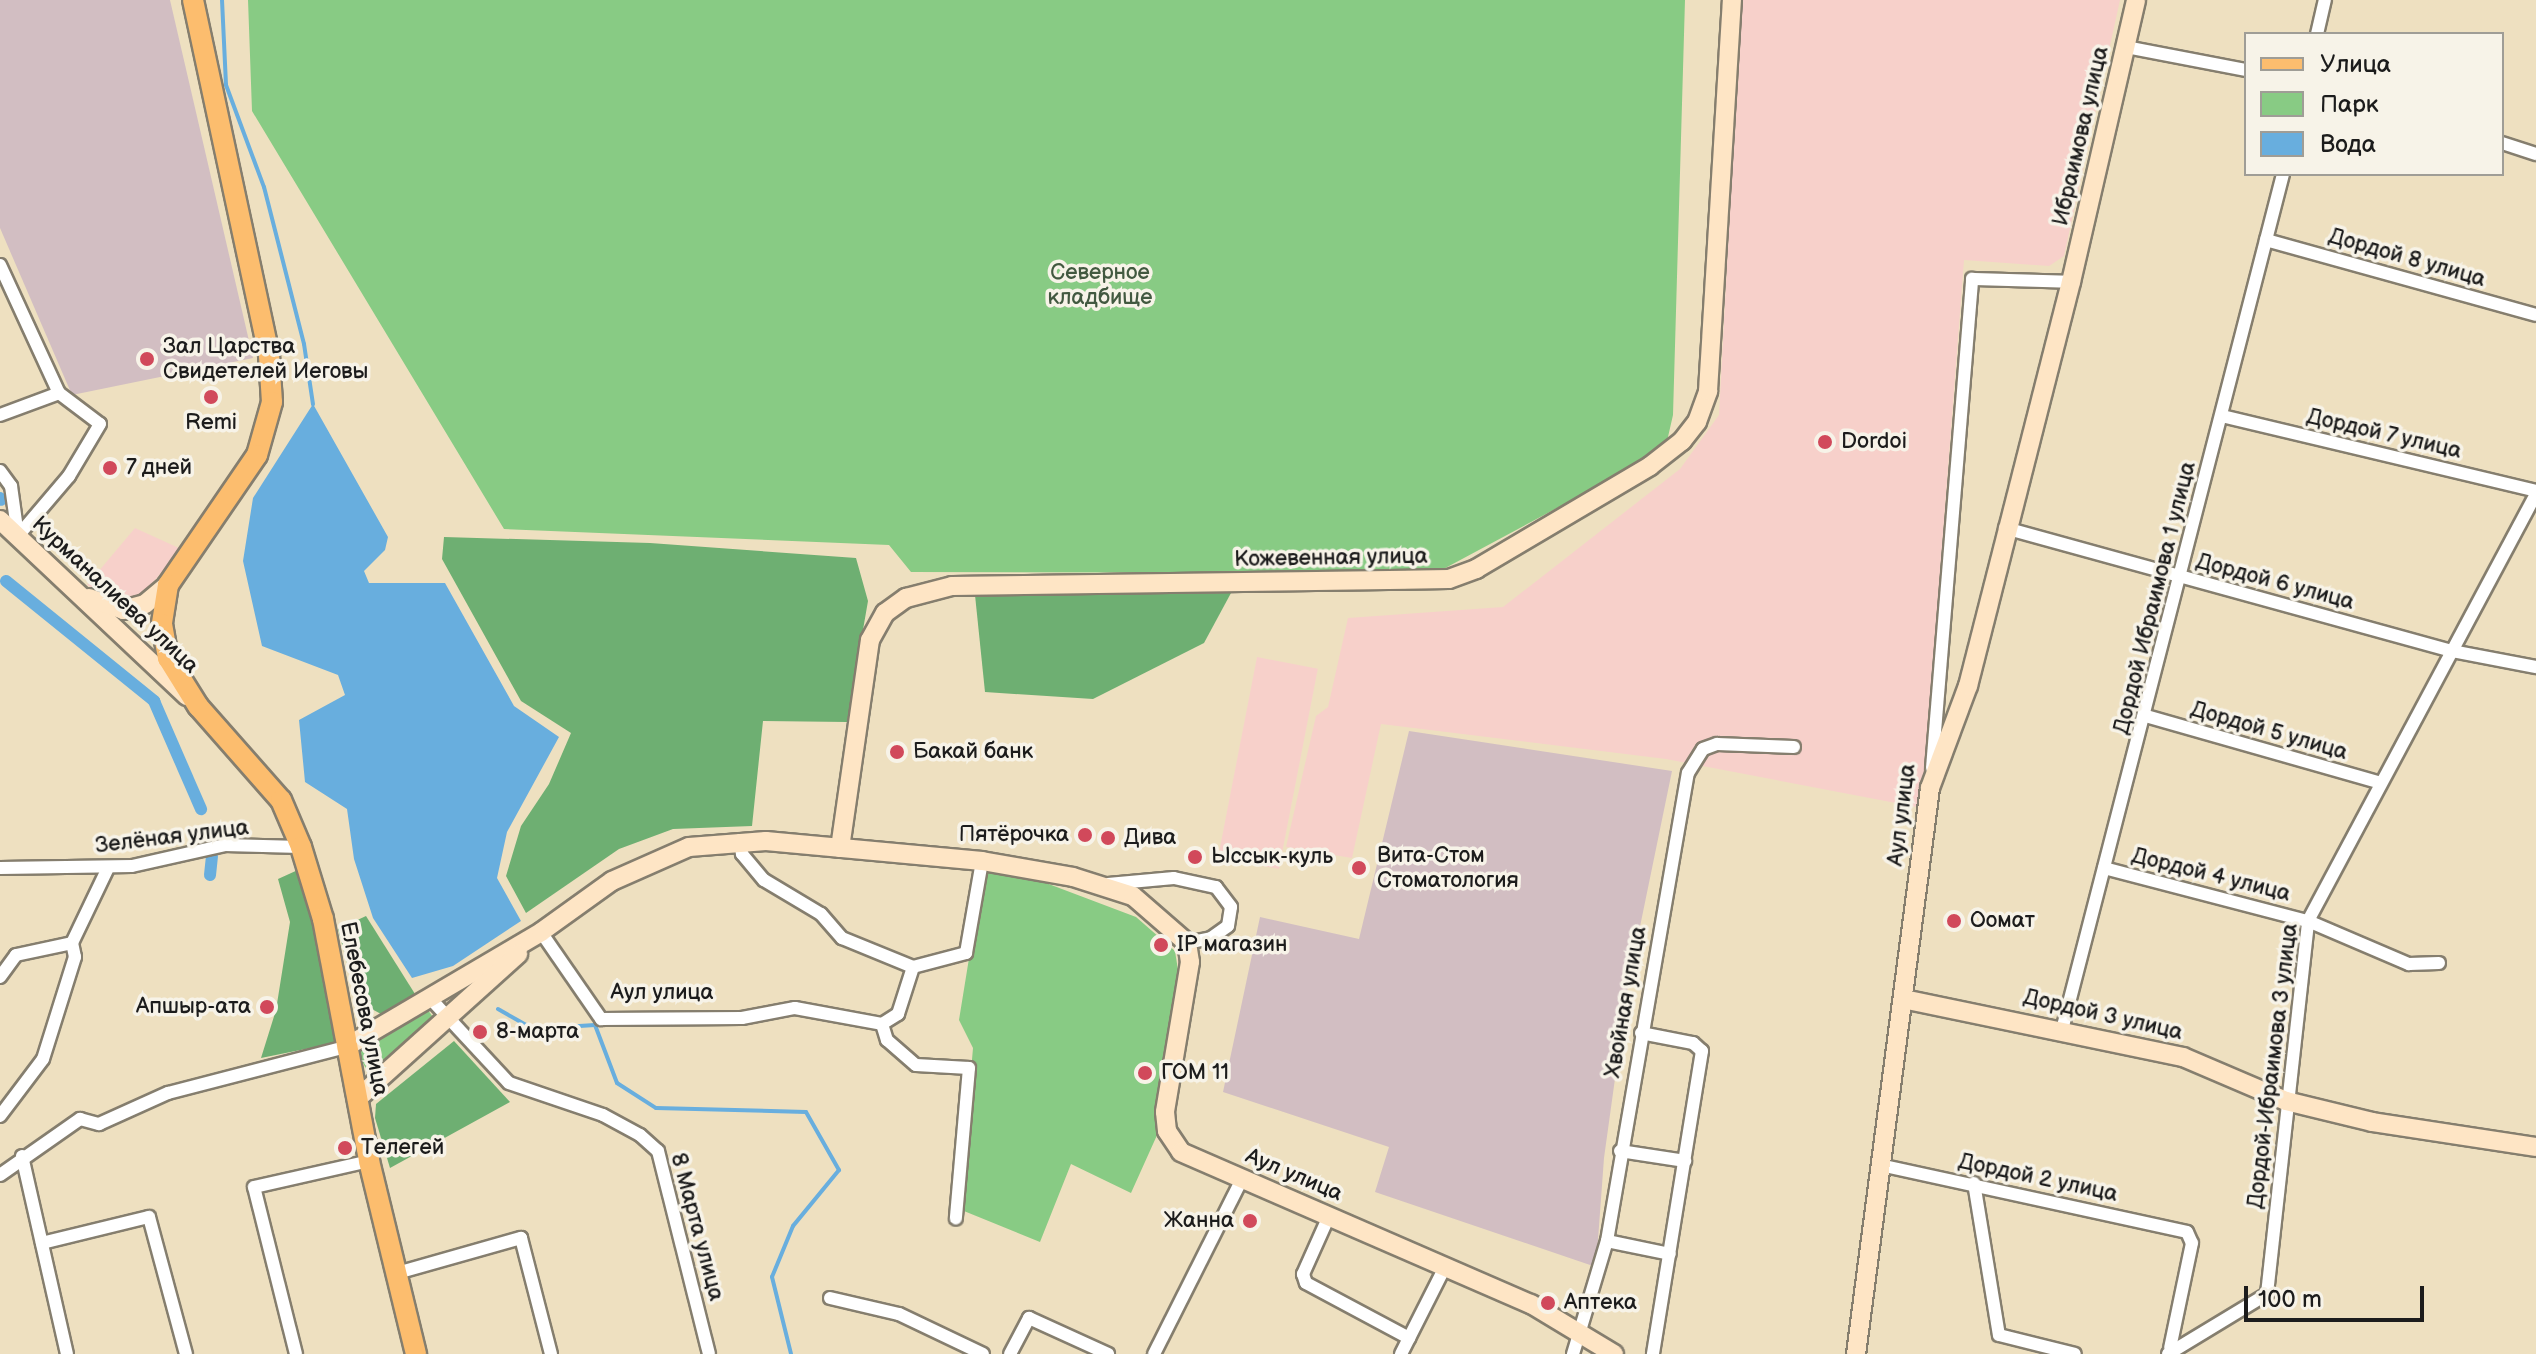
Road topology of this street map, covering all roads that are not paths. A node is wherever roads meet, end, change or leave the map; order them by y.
1 (193, 0) edge
2 (1732, 0) edge
3 (2136, 0) edge
4 (2325, 0) edge
5 (2317, 32) edge
6 (2126, 47) junction
7 (2244, 70) edge
8 (2504, 144) edge
9 (2536, 154) edge
10 (2282, 176) edge
11 (2266, 240) junction
12 (0, 265) edge
13 (2071, 282) junction
14 (2536, 315) edge
15 (59, 393) junction
16 (0, 415) edge
17 (2222, 416) junction
18 (0, 471) edge
19 (2536, 492) edge
20 (0, 520) edge
21 (2005, 528) junction
22 (18, 536) junction
23 (2181, 578) junction
24 (168, 585) junction
25 (82, 596) junction
26 (2452, 651) junction
27 (2536, 667) edge
28 (198, 706) junction
29 (2146, 716) junction
30 (1794, 747) dead end
31 (2381, 783) junction
32 (1930, 788) junction
33 (740, 840) junction
34 (301, 847) junction
35 (840, 848) junction
36 (982, 861) junction
37 (0, 868) edge
38 (108, 868) junction
39 (2104, 868) junction
40 (1102, 884) junction
41 (2308, 921) junction
42 (541, 932) junction
43 (72, 943) junction
44 (1187, 943) junction
45 (2439, 963) dead end
46 (913, 967) junction
47 (0, 977) edge
48 (429, 997) junction
49 (1903, 999) junction
50 (450, 1019) junction
51 (882, 1024) junction
52 (2062, 1030) junction
53 (1641, 1033) junction
54 (346, 1047) junction
55 (357, 1099) junction
56 (2286, 1101) junction
57 (0, 1116) edge
58 (2536, 1147) edge
59 (1620, 1151) junction
60 (22, 1156) junction
61 (369, 1161) junction
62 (1685, 1161) junction
63 (1880, 1165) junction
64 (0, 1175) edge
65 (1242, 1179) junction
66 (1974, 1183) junction
67 (1329, 1216) junction
68 (956, 1218) dead end
69 (1607, 1241) junction
70 (42, 1243) junction
71 (1670, 1254) junction
72 (1446, 1265) junction
73 (397, 1273) junction
74 (830, 1298) dead end
75 (1582, 1335) junction
76 (1409, 1338) junction
77 (2169, 1351) edge
78 (67, 1354) edge
79 (186, 1354) edge
80 (296, 1354) edge
81 (416, 1354) edge
82 (551, 1354) edge
83 (709, 1354) edge
84 (983, 1354) edge
85 (1010, 1354) edge
86 (1108, 1354) edge
87 (1154, 1354) edge
88 (1401, 1354) edge
89 (1573, 1354) edge
90 (1614, 1354) edge
91 (1653, 1354) edge
92 (1856, 1354) edge
93 (2075, 1354) edge

1 - 24 main road
2 - 35 main road, Кожевенная улица
3 - 6 main road, Ибраимова улица
4 - 5 street
6 - 7 street
6 - 13 main road, Ибраимова улица
8 - 9 street
10 - 11 street, Дордой Ибраимова 1 улица
11 - 14 street, Дордой 8 улица
11 - 17 street, Дордой Ибраимова 1 улица
12 - 15 street
13 - 21 main road, Ибраимова улица
13 - 32 street, Аул улица
15 - 16 street
15 - 22 street
17 - 19 street, Дордой 7 улица
17 - 23 street, Дордой Ибраимова 1 улица
18 - 22 street
19 - 26 street, Дордой-Ибраимова 3 улица
20 - 22 main road, Курманалиева улица
21 - 23 street, Дордой 6 улица
21 - 32 main road, Ибраимова улица
22 - 25 main road, Курманалиева улица
23 - 26 street, Дордой 6 улица
23 - 29 street, Дордой Ибраимова 1 улица
24 - 25 main road
24 - 28 main road, Елебесова улица
25 - 28 main road, Курманалиева улица
26 - 27 street, Дордой 6 улица
26 - 31 street, Дордой-Ибраимова 3 улица
28 - 34 main road, Елебесова улица
29 - 31 street, Дордой 5 улица
29 - 39 street, Дордой Ибраимова 1 улица
30 - 53 street, Хвойная улица
31 - 41 street, Дордой-Ибраимова 3 улица
32 - 49 main road, Аул улица
33 - 35 main road
33 - 42 main road
33 - 46 street
34 - 38 street, Зелёная улица
34 - 54 main road, Елебесова улица
35 - 36 main road
36 - 40 main road
36 - 46 street
37 - 38 street, Зелёная улица
38 - 43 street
39 - 41 street, Дордой 4 улица
39 - 52 street, Дордой Ибраимова 1 улица
40 - 44 main road
40 - 44 street
41 - 45 street, Дордой 4 улица
41 - 56 street, Дордой-Ибраимова 3 улица
42 - 48 main road
42 - 50 main road
42 - 51 street, Аул улица
43 - 47 street
43 - 57 street
44 - 65 main road, Аул улица
46 - 51 street
48 - 50 street, 8 Марта улица
48 - 54 main road
49 - 52 main road, Дордой 3 улица
49 - 63 main road, Аул улица
50 - 55 main road
50 - 83 street, 8 Марта улица
51 - 68 street
52 - 56 main road, Дордой 3 улица
53 - 59 street, Хвойная улица
53 - 62 street
54 - 55 main road, Елебесова улица
54 - 60 street
55 - 61 main road, Елебесова улица
56 - 58 main road, Дордой 3 улица
56 - 77 street, Дордой-Ибраимова 3 улица
59 - 62 street
59 - 69 street, Хвойная улица
60 - 64 street
60 - 70 street
61 - 73 main road, Елебесова улица
61 - 80 street
62 - 71 street
63 - 66 street, Дордой 2 улица
63 - 92 main road, Аул улица
65 - 67 main road, Аул улица
65 - 87 street
66 - 77 street, Дордой 2 улица
66 - 93 street
67 - 72 main road, Аул улица
67 - 76 street
69 - 71 street
69 - 75 street, Хвойная улица
70 - 78 street
70 - 79 street
71 - 91 street
72 - 75 main road, Аул улица
72 - 76 street
73 - 81 main road, Елебесова улица
73 - 82 street
74 - 84 street
75 - 89 street, Хвойная улица
75 - 90 main road, Аул улица
76 - 88 street
85 - 86 street

